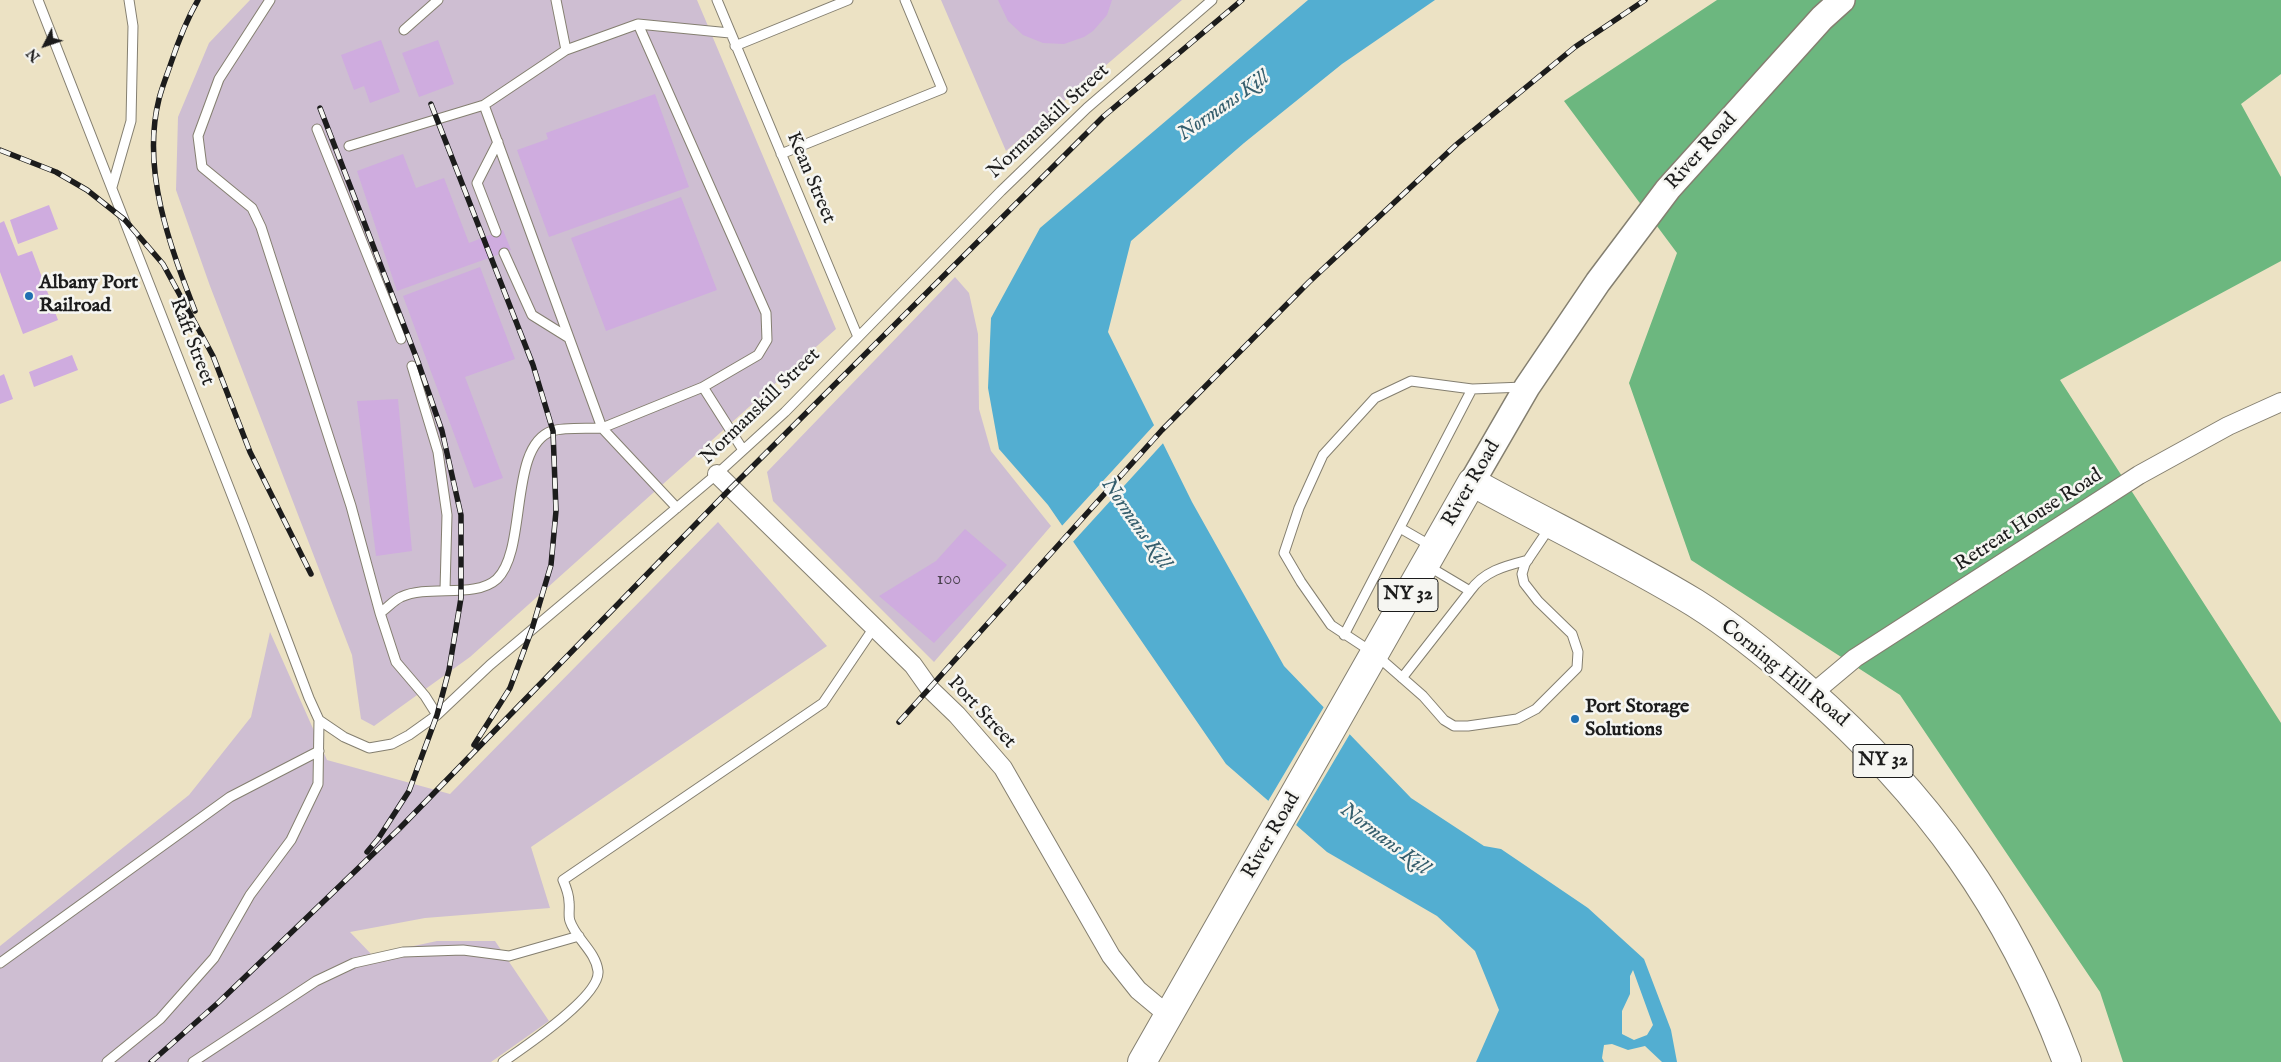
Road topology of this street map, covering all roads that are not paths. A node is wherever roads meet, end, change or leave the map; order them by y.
1 (38, 0) edge
2 (129, 0) edge
3 (270, 0) edge
4 (438, 0) edge
5 (556, 0) edge
6 (717, 0) edge
7 (848, 0) edge
8 (905, 0) edge
9 (1212, 0) edge
10 (1842, 0) edge
11 (638, 24) junction
12 (404, 30) dead end
13 (730, 33) junction
14 (735, 46) junction
15 (566, 50) junction
16 (484, 105) junction
17 (317, 129) dead end
18 (498, 142) junction
19 (349, 146) dead end
20 (781, 154) junction
21 (112, 187) junction
22 (496, 232) dead end
23 (504, 252) dead end
24 (858, 337) junction
25 (569, 338) junction
26 (401, 339) dead end
27 (412, 366) dead end
28 (703, 387) junction
29 (1527, 387) junction
30 (1472, 389) junction
31 (2281, 402) edge
32 (602, 428) junction
33 (743, 450) junction
34 (717, 474) junction
35 (1472, 482) junction
36 (676, 508) junction
37 (1552, 524) junction
38 (1400, 528) junction
39 (1430, 556) junction
40 (1528, 560) junction
41 (445, 590) junction
42 (1470, 591) junction
43 (380, 613) junction
44 (873, 629) junction
45 (1344, 634) junction
46 (1375, 654) junction
47 (1402, 678) junction
48 (1812, 694) junction
49 (437, 715) junction
50 (319, 720) junction
51 (319, 751) junction
52 (579, 936) junction
53 (0, 963) edge
54 (1168, 1015) junction
55 (108, 1062) edge
56 (192, 1062) edge
57 (503, 1062) edge
58 (1142, 1062) edge
59 (2067, 1062) edge

1 - 21 lane, Raft Street
2 - 21 lane
3 - 43 lane
4 - 12 lane
5 - 15 lane
6 - 13 lane, Kean Street
7 - 14 lane
8 - 20 lane
9 - 24 lane, Normanskill Street
10 - 29 main road, River Road
11 - 13 lane
11 - 15 lane
11 - 28 lane
13 - 14 lane, Kean Street
14 - 20 lane, Kean Street
15 - 16 lane
16 - 18 lane
16 - 19 lane
17 - 26 lane
18 - 22 lane
18 - 25 lane
20 - 24 lane, Kean Street
21 - 50 lane, Raft Street
23 - 25 lane
24 - 33 lane, Normanskill Street
25 - 32 lane
27 - 41 lane
28 - 32 lane
28 - 33 lane
29 - 30 lane
29 - 35 main road, River Road
30 - 38 lane
30 - 45 lane
31 - 48 street, Retreat House Road
32 - 36 lane
32 - 41 lane
33 - 34 lane, Normanskill Street
34 - 36 lane, Normanskill Street
34 - 44 street, Port Street
35 - 37 main road, Corning Hill Road / NY 32
35 - 39 main road, River Road / NY 32
36 - 49 lane, Normanskill Street
37 - 40 lane
37 - 48 main road, Corning Hill Road / NY 32
38 - 39 lane
38 - 45 lane
39 - 42 lane
39 - 46 main road, River Road / NY 32
40 - 42 lane
40 - 47 lane
41 - 43 lane
42 - 47 lane
43 - 49 lane
44 - 52 lane
44 - 54 street, Port Street
45 - 46 lane
46 - 47 lane
46 - 54 main road, River Road / NY 32
48 - 59 main road, Corning Hill Road / NY 32
49 - 50 lane, Normanskill Street
50 - 51 lane
51 - 53 lane
51 - 55 lane
52 - 56 lane
52 - 57 lane
54 - 58 main road, NY 32

